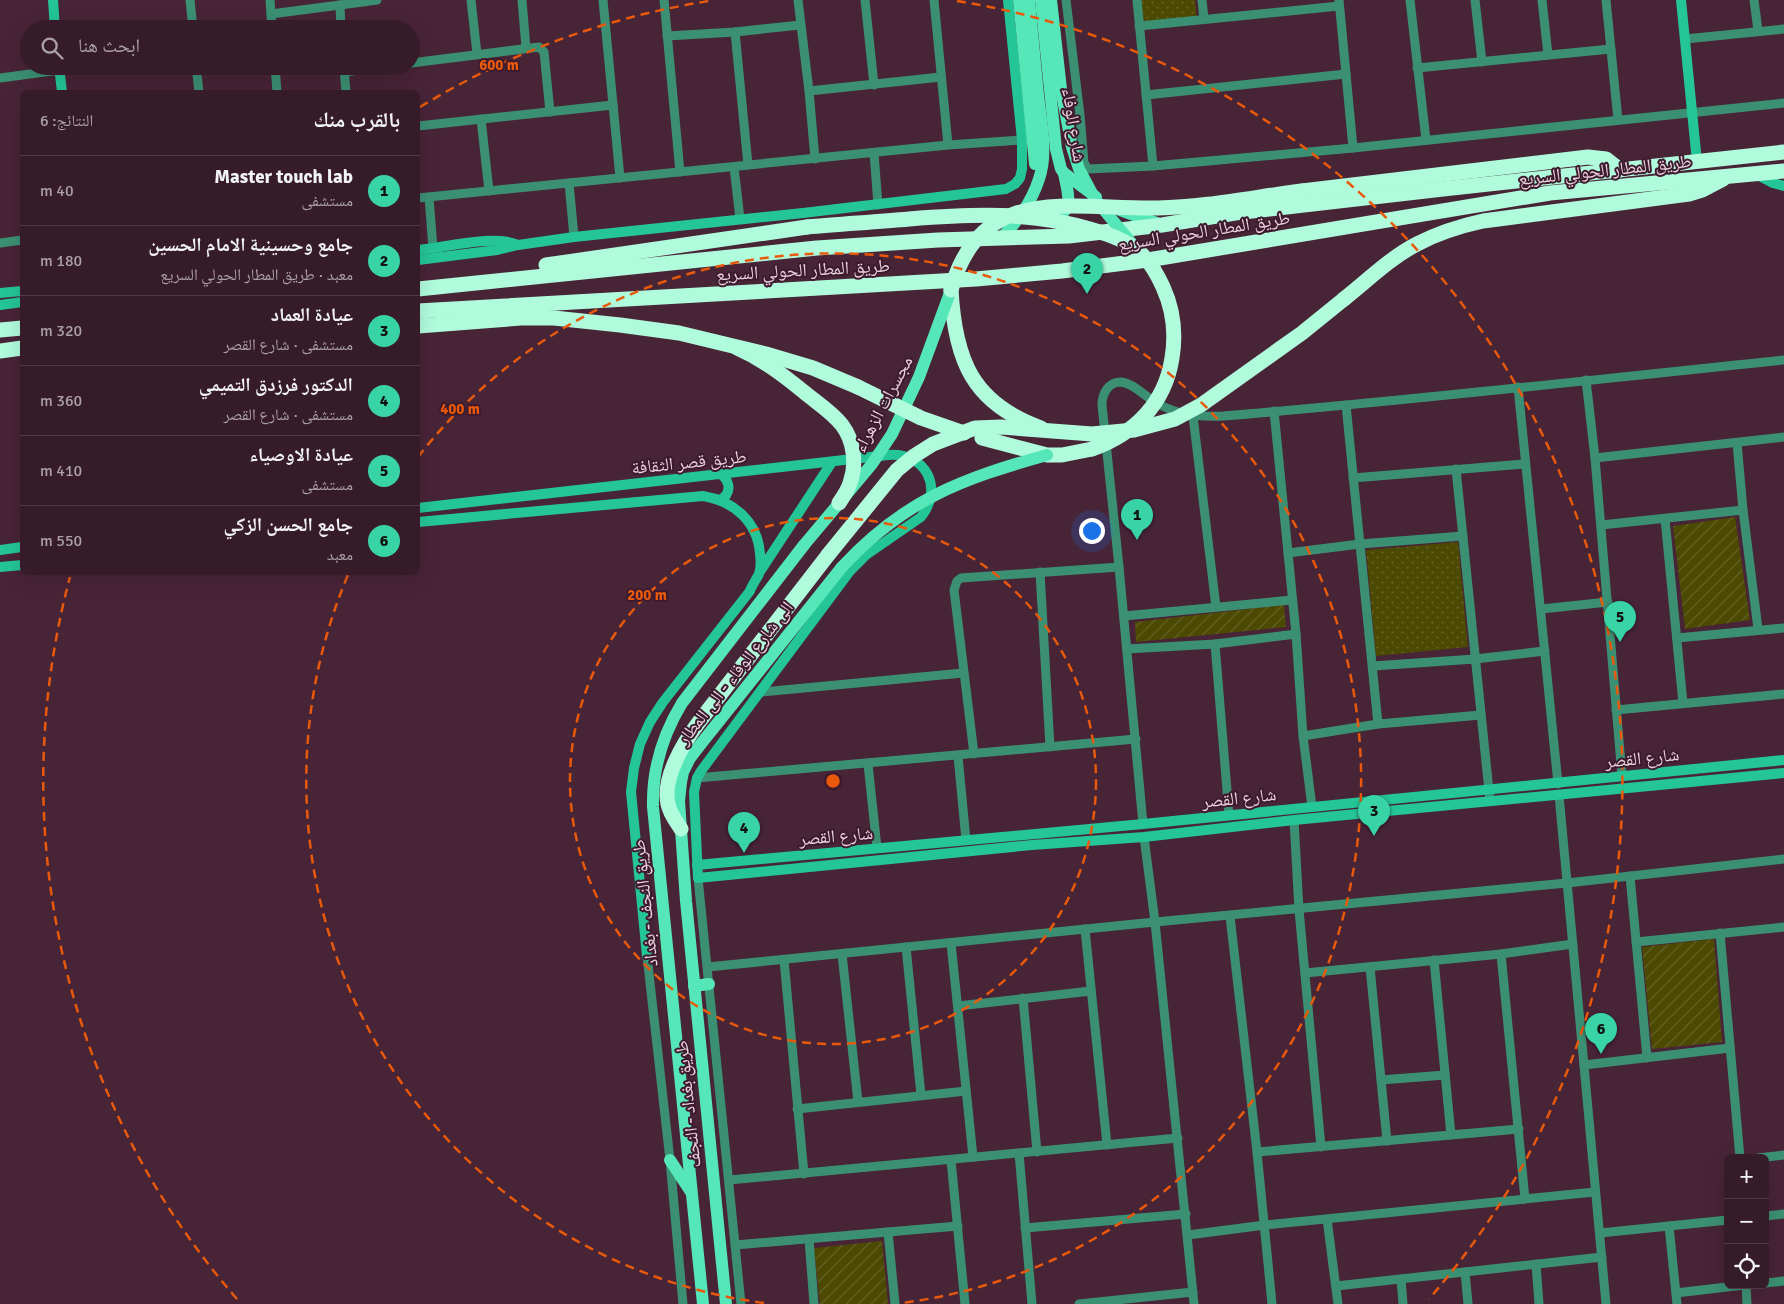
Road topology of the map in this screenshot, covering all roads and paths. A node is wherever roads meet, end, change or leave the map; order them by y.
1 (53, 0) edge
2 (190, 0) edge
3 (270, 0) edge
4 (377, 0) edge
5 (471, 0) edge
6 (522, 0) edge
7 (602, 0) edge
8 (664, 0) edge
9 (798, 0) edge
10 (865, 0) edge
11 (934, 0) edge
12 (1008, 0) edge
13 (1019, 0) edge
14 (1029, 0) edge
15 (1042, 0) edge
16 (1051, 0) edge
17 (1066, 0) edge
18 (1137, 0) edge
19 (1202, 0) edge
20 (1410, 0) edge
21 (1475, 0) edge
22 (1542, 0) edge
23 (1606, 0) edge
24 (1681, 0) edge
25 (1754, 0) edge
26 (1339, 3) edge
27 (340, 5) junction
28 (271, 14) junction
29 (1204, 19) junction
30 (55, 20) edge
31 (192, 20) edge
32 (271, 20) edge
33 (341, 20) edge
34 (800, 25) junction
35 (1139, 26) junction
36 (1784, 29) edge
37 (1758, 31) junction
38 (735, 32) junction
39 (667, 36) junction
40 (1685, 39) junction
41 (526, 48) junction
42 (1611, 48) junction
43 (477, 54) junction
44 (1548, 55) junction
45 (420, 62) edge
46 (1482, 62) junction
47 (1417, 68) junction
48 (1346, 74) junction
49 (20, 75) edge
50 (60, 75) edge
51 (197, 75) edge
52 (276, 75) edge
53 (345, 75) edge
54 (941, 77) junction
55 (0, 78) edge
56 (874, 85) junction
57 (62, 90) edge
58 (199, 90) edge
59 (277, 90) edge
60 (346, 90) edge
61 (809, 91) junction
62 (1146, 95) junction
63 (1784, 103) edge
64 (613, 105) junction
65 (550, 112) junction
66 (1693, 112) junction
67 (481, 120) junction
68 (1618, 120) junction
69 (420, 126) edge
70 (1022, 140) junction
71 (1426, 140) junction
72 (948, 145) junction
73 (1354, 148) junction
74 (1784, 152) edge
75 (874, 153) junction
76 (815, 159) junction
77 (1697, 162) junction
78 (748, 165) junction
79 (1153, 166) junction
80 (734, 167) junction
81 (1620, 170) junction
82 (1784, 170) edge
83 (680, 172) junction
84 (1755, 173) junction
85 (1064, 174) junction
86 (1726, 176) junction
87 (620, 178) junction
88 (1039, 178) junction
89 (569, 183) junction
90 (1784, 186) edge
91 (489, 191) junction
92 (429, 197) junction
93 (420, 198) edge
94 (878, 205) junction
95 (1010, 215) junction
96 (740, 219) junction
97 (1162, 225) junction
98 (574, 237) junction
99 (1000, 239) junction
100 (20, 240) edge
101 (0, 243) edge
102 (518, 244) junction
103 (433, 249) junction
104 (420, 250) edge
105 (1138, 250) junction
106 (420, 260) edge
107 (424, 288) edge
108 (951, 290) junction
109 (20, 291) edge
110 (0, 293) edge
111 (20, 302) edge
112 (0, 304) edge
113 (420, 311) edge
114 (420, 326) edge
115 (20, 328) edge
116 (0, 330) edge
117 (20, 348) edge
118 (737, 348) junction
119 (0, 351) edge
120 (1784, 360) edge
121 (1586, 380) junction
122 (1518, 387) junction
123 (1346, 405) junction
124 (1274, 412) junction
125 (1193, 416) junction
126 (1050, 432) junction
127 (1784, 437) edge
128 (1737, 444) junction
129 (1047, 455) junction
130 (1595, 458) junction
131 (832, 462) junction
132 (1524, 464) junction
133 (1456, 470) junction
134 (722, 475) junction
135 (1354, 478) junction
136 (720, 500) junction
137 (839, 503) junction
138 (420, 508) edge
139 (1743, 510) junction
140 (1665, 520) junction
141 (420, 522) edge
142 (1601, 526) junction
143 (1463, 536) junction
144 (1360, 544) junction
145 (804, 545) joint
146 (20, 548) edge
147 (0, 550) edge
148 (1288, 552) junction
149 (20, 565) edge
150 (0, 567) edge
151 (1119, 567) junction
152 (1040, 572) junction
153 (759, 573) junction
154 (1292, 600) junction
155 (1608, 602) junction
156 (1216, 607) junction
157 (1540, 609) junction
158 (1124, 616) junction
159 (1784, 628) edge
160 (1758, 629) junction
161 (1296, 634) junction
162 (1677, 638) junction
163 (1215, 644) junction
164 (1127, 649) junction
165 (1545, 651) junction
166 (1475, 659) junction
167 (1372, 666) junction
168 (964, 673) junction
169 (761, 692) junction
170 (1784, 694) edge
171 (1683, 703) junction
172 (1616, 710) junction
173 (1481, 715) junction
174 (1378, 724) junction
175 (1303, 736) junction
176 (1136, 739) junction
177 (1050, 747) junction
178 (974, 754) junction
179 (958, 756) junction
180 (1784, 760) edge
181 (868, 764) junction
182 (1784, 773) edge
183 (1622, 776) junction
184 (697, 778) junction
185 (1558, 784) junction
186 (1488, 790) junction
187 (1559, 795) junction
188 (1418, 796) junction
189 (1384, 800) junction
190 (1490, 801) junction
191 (1312, 808) junction
192 (1419, 808) junction
193 (1384, 811) junction
194 (1230, 815) junction
195 (1294, 820) junction
196 (1143, 824) junction
197 (681, 829) junction
198 (1044, 832) junction
199 (1012, 835) junction
200 (1144, 837) junction
201 (966, 840) junction
202 (1045, 844) junction
203 (1013, 847) junction
204 (877, 848) junction
205 (1784, 860) edge
206 (697, 865) junction
207 (1630, 876) junction
208 (698, 878) junction
209 (1567, 883) junction
210 (686, 901) joint
211 (1299, 910) junction
212 (1230, 916) junction
213 (1155, 922) junction
214 (1085, 929) junction
215 (1784, 929) edge
216 (1720, 933) junction
217 (1636, 942) junction
218 (951, 943) junction
219 (1573, 944) junction
220 (906, 947) junction
221 (842, 954) junction
222 (1501, 954) junction
223 (647, 956) joint
224 (784, 960) junction
225 (1434, 960) junction
226 (708, 967) junction
227 (1370, 967) junction
228 (1305, 973) junction
229 (709, 984) junction
230 (694, 986) junction
231 (1091, 990) junction
232 (1023, 998) junction
233 (958, 1006) junction
234 (1730, 1048) junction
235 (1646, 1058) junction
236 (1584, 1065) junction
237 (1445, 1075) junction
238 (1381, 1080) junction
239 (966, 1091) junction
240 (921, 1096) junction
241 (858, 1102) junction
242 (797, 1108) junction
243 (1519, 1129) junction
244 (1451, 1136) junction
245 (1178, 1138) junction
246 (1387, 1141) junction
247 (1106, 1145) junction
248 (1321, 1147) junction
249 (1037, 1152) junction
250 (1257, 1152) junction
251 (1018, 1153) junction
252 (1740, 1154) edge
253 (1784, 1155) edge
254 (973, 1157) junction
255 (1769, 1157) edge
256 (670, 1160) junction
257 (951, 1160) junction
258 (804, 1174) junction
259 (729, 1180) junction
260 (1595, 1192) junction
261 (693, 1195) junction
262 (1526, 1199) junction
263 (1186, 1214) junction
264 (1784, 1214) edge
265 (1769, 1216) edge
266 (1327, 1219) junction
267 (1724, 1220) edge
268 (1265, 1225) junction
269 (958, 1226) junction
270 (1669, 1226) junction
271 (1025, 1228) junction
272 (888, 1232) junction
273 (1600, 1233) junction
274 (1188, 1235) junction
275 (809, 1239) junction
276 (735, 1245) junction
277 (1602, 1257) junction
278 (1536, 1264) junction
279 (1465, 1272) junction
280 (1401, 1279) junction
281 (1784, 1281) edge
282 (1769, 1283) edge
283 (1336, 1286) junction
284 (1724, 1287) edge
285 (1745, 1289) edge
286 (1193, 1292) junction
287 (1676, 1293) junction
288 (683, 1304) edge
289 (703, 1304) edge
290 (726, 1304) edge
291 (741, 1304) edge
292 (814, 1304) edge
293 (895, 1304) edge
294 (965, 1304) edge
295 (1032, 1304) edge
296 (1079, 1304) edge
297 (1194, 1304) edge
298 (1272, 1304) edge
299 (1338, 1304) edge
300 (1403, 1304) edge
301 (1468, 1304) edge
302 (1539, 1304) edge
303 (1606, 1304) edge
304 (1677, 1304) edge
305 (1747, 1304) edge

1 - 30 street
2 - 31 street
3 - 28 street
4 - 27 street
5 - 43 street
6 - 41 street
7 - 64 street
8 - 39 street
9 - 34 street
10 - 56 street
11 - 54 street
12 - 70 street
13 - 95 main road
14 - 88 main road, شارع الوفاء
15 - 85 main road, شارع الوفاء
16 - 105 main road, bridge
17 - 79 street
18 - 35 street
19 - 29 street
20 - 47 street
21 - 46 street
22 - 44 street
23 - 42 street
24 - 40 street
25 - 37 street
26 - 29 street
26 - 48 street
27 - 28 street
27 - 33 street
28 - 32 street
29 - 35 street
34 - 38 street
34 - 61 street
35 - 62 street
36 - 37 street
37 - 40 street
38 - 39 street
38 - 78 street
39 - 83 street
40 - 66 street
41 - 43 street
41 - 65 street
42 - 44 street
42 - 68 street
43 - 45 street
44 - 46 street
46 - 47 street
47 - 71 street
48 - 62 street
48 - 73 street
49 - 55 street
50 - 57 street
51 - 58 street
52 - 59 street
53 - 60 street
54 - 56 street
54 - 72 street
56 - 61 street
61 - 76 street
62 - 79 street
63 - 66 street
64 - 65 street
64 - 87 street
65 - 67 street
66 - 68 street
66 - 77 street
67 - 69 street
67 - 91 street
68 - 71 street
70 - 72 street
70 - 94 street
71 - 73 street
72 - 75 street
73 - 79 street
74 - 77 highway, طريق المطار الحولي السريع
75 - 76 street
75 - 94 street
76 - 78 street
77 - 81 highway, طريق المطار الحولي السريع
78 - 80 street
80 - 83 street
80 - 96 street
81 - 95 highway, bridge
81 - 97 highway, طريق المطار الحولي السريع
82 - 84 highway, طريق المطار الحولي السريع
83 - 87 street
84 - 86 highway, طريق المطار الحولي السريع
84 - 90 street
85 - 88 main road
85 - 97 main road, شارع الوفاء
86 - 113 highway, طريق المطار الحولي السريع
86 - 126 highway, bridge
87 - 89 street
88 - 99 main road, شارع الوفاء
89 - 91 street
89 - 98 street
91 - 92 street
92 - 93 street
92 - 103 street
94 - 96 street
95 - 108 highway, bridge
96 - 98 street
97 - 99 highway, طريق المطار الحولي السريع
98 - 102 street
99 - 107 highway, طريق المطار الحولي السريع
100 - 101 street
102 - 103 street
102 - 106 street
103 - 104 street
105 - 107 highway, bridge
105 - 129 highway, bridge
108 - 126 highway, bridge
108 - 137 main road, مجسرات الزهراء, bridge
109 - 110 street
111 - 112 street
114 - 118 highway
115 - 116 highway
117 - 119 highway
118 - 129 highway, bridge
118 - 137 highway, bridge
120 - 121 street
121 - 122 street
121 - 130 street
122 - 123 street
122 - 132 street
123 - 124 street
123 - 135 street
124 - 125 street
124 - 148 street
125 - 151 street
125 - 156 street
126 - 197 highway, bridge
127 - 128 street
128 - 130 street
128 - 139 street
129 - 197 main road, الى شارع الوفاء - الى المطار, bridge
130 - 142 street
131 - 134 street, طريق قصر الثقافة
131 - 153 street, طريق قصر الثقافة
131 - 169 street
132 - 133 street
132 - 157 street
133 - 135 street
133 - 143 street
134 - 136 street
134 - 138 street, طريق قصر الثقافة
135 - 144 street
136 - 141 street, طريق قصر الثقافة
136 - 153 street, طريق قصر الثقافة
137 - 145 main road, مجسرات الزهراء, bridge
139 - 140 street
139 - 160 street
140 - 142 street
140 - 162 street
142 - 155 street
143 - 144 street
143 - 166 street
144 - 148 street
144 - 167 street
145 - 261 main road, طريق النجف - بغداد
146 - 147 street
148 - 154 street
149 - 150 street
151 - 152 street
151 - 158 street
152 - 168 street
152 - 177 street
153 - 223 street, طريق قصر الثقافة
154 - 156 street
154 - 161 street
155 - 157 street
155 - 172 street
156 - 158 street
157 - 165 street
158 - 164 street
159 - 160 street
160 - 162 street
161 - 163 street
161 - 175 street
162 - 171 street
163 - 164 street
163 - 194 street
164 - 176 street
165 - 166 street
165 - 185 street
166 - 167 street
166 - 173 street
167 - 174 street
168 - 169 street
168 - 178 street
169 - 184 street
170 - 171 street
171 - 172 street
172 - 183 street
173 - 174 street
173 - 186 street
174 - 175 street
175 - 191 street
176 - 177 street
176 - 196 street
177 - 178 street
178 - 179 street
179 - 181 street
179 - 201 street
180 - 183 street, شارع القصر
181 - 184 street
181 - 204 street
182 - 187 street, شارع القصر
183 - 185 street, شارع القصر
184 - 206 street
185 - 186 street, شارع القصر
186 - 188 street, شارع القصر
186 - 190 street
187 - 190 street, شارع القصر
187 - 209 street
188 - 189 street, شارع القصر
188 - 192 street
189 - 191 street, شارع القصر
189 - 193 street
190 - 192 street, شارع القصر
191 - 194 street, شارع القصر
192 - 193 street, شارع القصر
193 - 195 street, شارع القصر
194 - 196 street, شارع القصر
195 - 200 street, شارع القصر
195 - 211 street
196 - 198 street, شارع القصر
197 - 210 main road, الى شارع الوفاء - الى المطار
198 - 199 street, شارع القصر
198 - 202 street
199 - 201 street, شارع القصر
199 - 203 street
200 - 202 street, شارع القصر
200 - 213 street
201 - 204 street, شارع القصر
202 - 203 street, شارع القصر
203 - 208 street, شارع القصر
204 - 206 street, شارع القصر
205 - 207 street
206 - 208 street
207 - 209 street
207 - 217 street
208 - 226 street
209 - 211 street
209 - 219 street
210 - 230 main road, طريق بغداد - النجف
211 - 212 street
211 - 228 street
212 - 213 street
212 - 250 street
213 - 214 street
213 - 245 street
214 - 218 street
214 - 231 street
215 - 216 street
216 - 217 street
216 - 234 street
217 - 235 street
218 - 220 street
218 - 233 street
219 - 222 street
219 - 236 street
220 - 221 street
220 - 240 street
221 - 224 street
221 - 241 street
222 - 225 street
222 - 243 street
223 - 256 street
224 - 226 street
224 - 242 street
225 - 227 street
225 - 237 street
226 - 229 street
227 - 228 street
227 - 238 street
228 - 248 street
229 - 230 main road
229 - 259 street
230 - 290 main road, طريق بغداد - النجف
231 - 232 street
231 - 247 street
232 - 233 street
232 - 249 street
233 - 239 street
234 - 235 street
234 - 252 street
235 - 236 street
236 - 260 street
237 - 238 street
237 - 244 street
238 - 246 street
239 - 240 street
239 - 254 street
240 - 241 street
241 - 242 street
242 - 258 street
243 - 244 street
243 - 262 street
244 - 246 street
245 - 247 street
245 - 263 street
246 - 248 street
247 - 249 street
248 - 250 street
249 - 251 street
250 - 268 street
251 - 254 street
251 - 271 street
253 - 255 street
254 - 257 street
256 - 261 main road
256 - 288 street
257 - 258 street
257 - 269 street
258 - 259 street
259 - 276 street
260 - 262 street
260 - 273 street
261 - 289 main road, طريق النجف - بغداد
262 - 266 street
263 - 271 street
263 - 274 street
264 - 265 street
266 - 268 street
266 - 283 street
267 - 270 street
268 - 274 street
268 - 298 street
269 - 272 street
269 - 294 street
270 - 273 street
270 - 287 street
271 - 295 street
272 - 275 street
272 - 293 street
273 - 277 street
274 - 286 street
275 - 276 street
275 - 292 street
276 - 291 street
277 - 278 street
277 - 303 street
278 - 279 street
278 - 302 street
279 - 280 street
279 - 301 street
280 - 283 street
280 - 300 street
281 - 282 street
283 - 299 street
284 - 287 street
285 - 305 street
286 - 296 street
286 - 297 street
287 - 304 street

